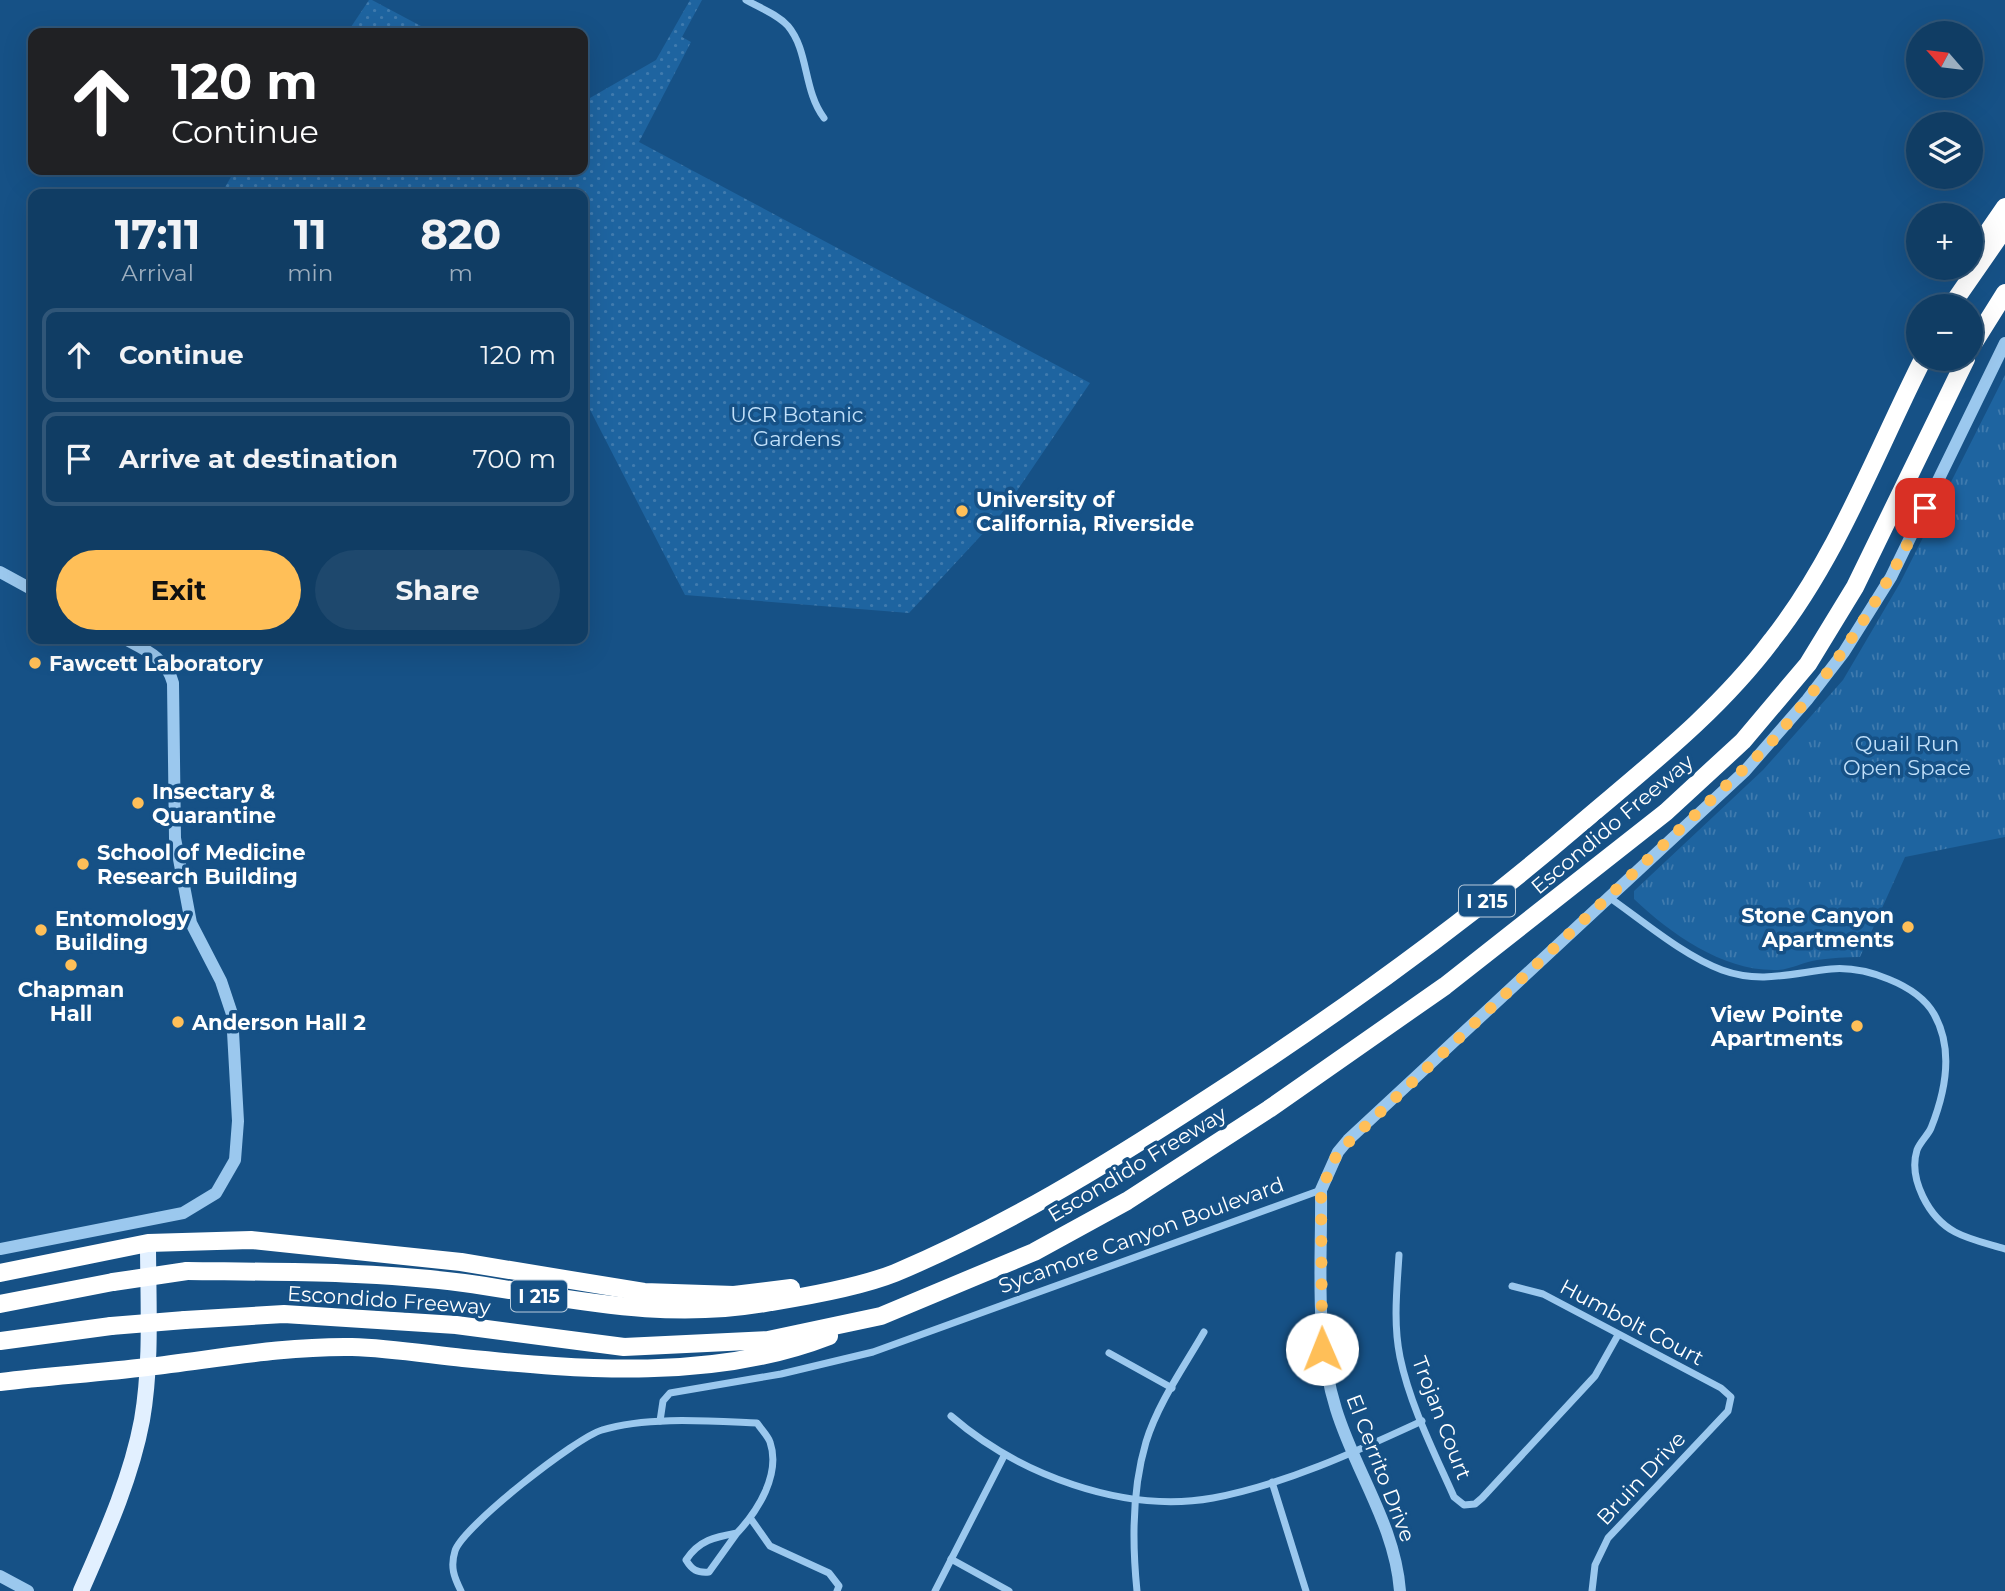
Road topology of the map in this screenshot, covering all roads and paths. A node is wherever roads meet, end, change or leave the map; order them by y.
1 (746, 0) edge
2 (824, 118) dead end
3 (2005, 207) edge
4 (2005, 228) edge
5 (1983, 239) edge
6 (1965, 280) edge
7 (1961, 290) junction
8 (2005, 293) edge
9 (1958, 294) edge
10 (1983, 328) edge
11 (2005, 343) edge
12 (1917, 371) edge
13 (1960, 371) edge
14 (0, 572) edge
15 (28, 587) edge
16 (134, 644) edge
17 (1610, 898) junction
18 (1321, 1190) junction
19 (148, 1243) junction
20 (0, 1249) edge
21 (2005, 1250) edge
22 (1399, 1255) dead end
23 (0, 1273) edge
24 (888, 1276) junction
25 (1512, 1286) dead end
26 (0, 1304) edge
27 (881, 1316) junction
28 (1204, 1332) dead end
29 (1618, 1335) junction
30 (0, 1341) edge
31 (1109, 1353) dead end
32 (147, 1367) junction
33 (0, 1382) edge
34 (1172, 1388) junction
35 (1731, 1397) joint
36 (951, 1416) dead end
37 (660, 1421) junction
38 (1422, 1421) junction
39 (1355, 1452) junction
40 (1004, 1456) junction
41 (1272, 1482) junction
42 (1137, 1499) junction
43 (751, 1519) junction
44 (737, 1533) junction
45 (951, 1559) junction
46 (0, 1576) edge
47 (28, 1591) edge
48 (81, 1591) edge
49 (461, 1591) edge
50 (837, 1591) edge
51 (935, 1591) edge
52 (1009, 1591) edge
53 (1137, 1591) edge
54 (1306, 1591) edge
55 (1401, 1591) edge
56 (1592, 1591) edge

1 - 2 street
3 - 5 highway
4 - 7 highway
6 - 7 highway
7 - 9 highway
8 - 10 highway
11 - 17 street
12 - 24 highway, Escondido Freeway / I 215
13 - 27 highway, Escondido Freeway / I 215
14 - 15 street
16 - 20 street
17 - 18 street
17 - 21 street
18 - 37 street, Sycamore Canyon Boulevard
18 - 39 street, El Cerrito Drive
19 - 23 highway
19 - 24 highway
19 - 32 main road
22 - 38 street, Trojan Court
24 - 26 highway, Escondido Freeway / I 215, bridge
25 - 29 street, Humbolt Court
27 - 30 highway, Escondido Freeway / I 215, bridge
27 - 32 highway
28 - 34 street
29 - 35 street, Humbolt Court
29 - 38 street, Trojan Court
31 - 34 street
32 - 33 highway
32 - 48 main road
34 - 42 street
35 - 56 street, Bruin Drive
36 - 40 street
37 - 43 street
37 - 49 street
38 - 39 street
39 - 41 street
39 - 55 street, El Cerrito Drive
40 - 42 street
40 - 45 street
41 - 42 street
41 - 54 street
42 - 53 street
43 - 44 street
43 - 50 street
44 - 44 street
45 - 51 street
45 - 52 street
46 - 47 street

